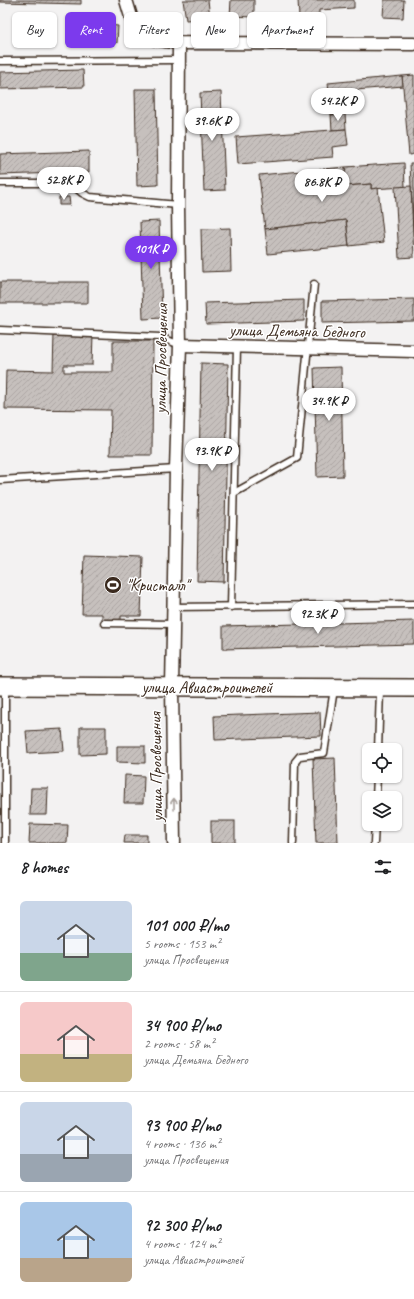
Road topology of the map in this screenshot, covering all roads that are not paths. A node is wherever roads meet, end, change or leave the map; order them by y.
1 (126, 0) edge
2 (130, 12) edge
3 (183, 43) edge
4 (414, 44) edge
5 (179, 48) edge
6 (179, 60) junction
7 (0, 61) edge
8 (0, 183) edge
9 (178, 205) junction
10 (314, 284) dead end
11 (0, 330) edge
12 (180, 345) junction
13 (237, 347) junction
14 (307, 349) junction
15 (414, 351) edge
16 (176, 469) junction
17 (0, 480) edge
18 (234, 493) junction
19 (414, 604) edge
20 (174, 607) junction
21 (231, 607) junction
22 (104, 623) dead end
23 (174, 624) junction
24 (2, 686) edge
25 (172, 687) junction
26 (334, 688) junction
27 (380, 688) junction
28 (414, 688) edge
29 (378, 743) edge
30 (375, 831) edge
31 (5, 843) edge
32 (174, 843) edge
33 (293, 843) edge
34 (374, 843) edge

1 - 2 street
3 - 4 street
5 - 6 street, улица Просвещения
6 - 7 lane
6 - 9 street, улица Просвещения
8 - 9 lane
9 - 12 street, улица Просвещения
10 - 14 lane
11 - 12 lane
12 - 13 street, улица Демьяна Бедного
12 - 16 street, улица Просвещения
13 - 14 street, улица Демьяна Бедного
13 - 18 lane
14 - 15 street, улица Демьяна Бедного
14 - 18 lane
16 - 17 lane
16 - 20 street, улица Просвещения
18 - 21 lane
19 - 21 lane
20 - 21 lane
20 - 23 street, улица Просвещения
22 - 23 lane
23 - 25 street, улица Просвещения
24 - 25 street, улица Авиастроителей
24 - 31 lane
25 - 26 street, улица Авиастроителей
32 -> 25 street, улица Просвещения
26 - 27 street, улица Авиастроителей
26 - 33 lane
27 - 28 street, улица Авиастроителей
27 - 29 lane
30 - 34 lane

